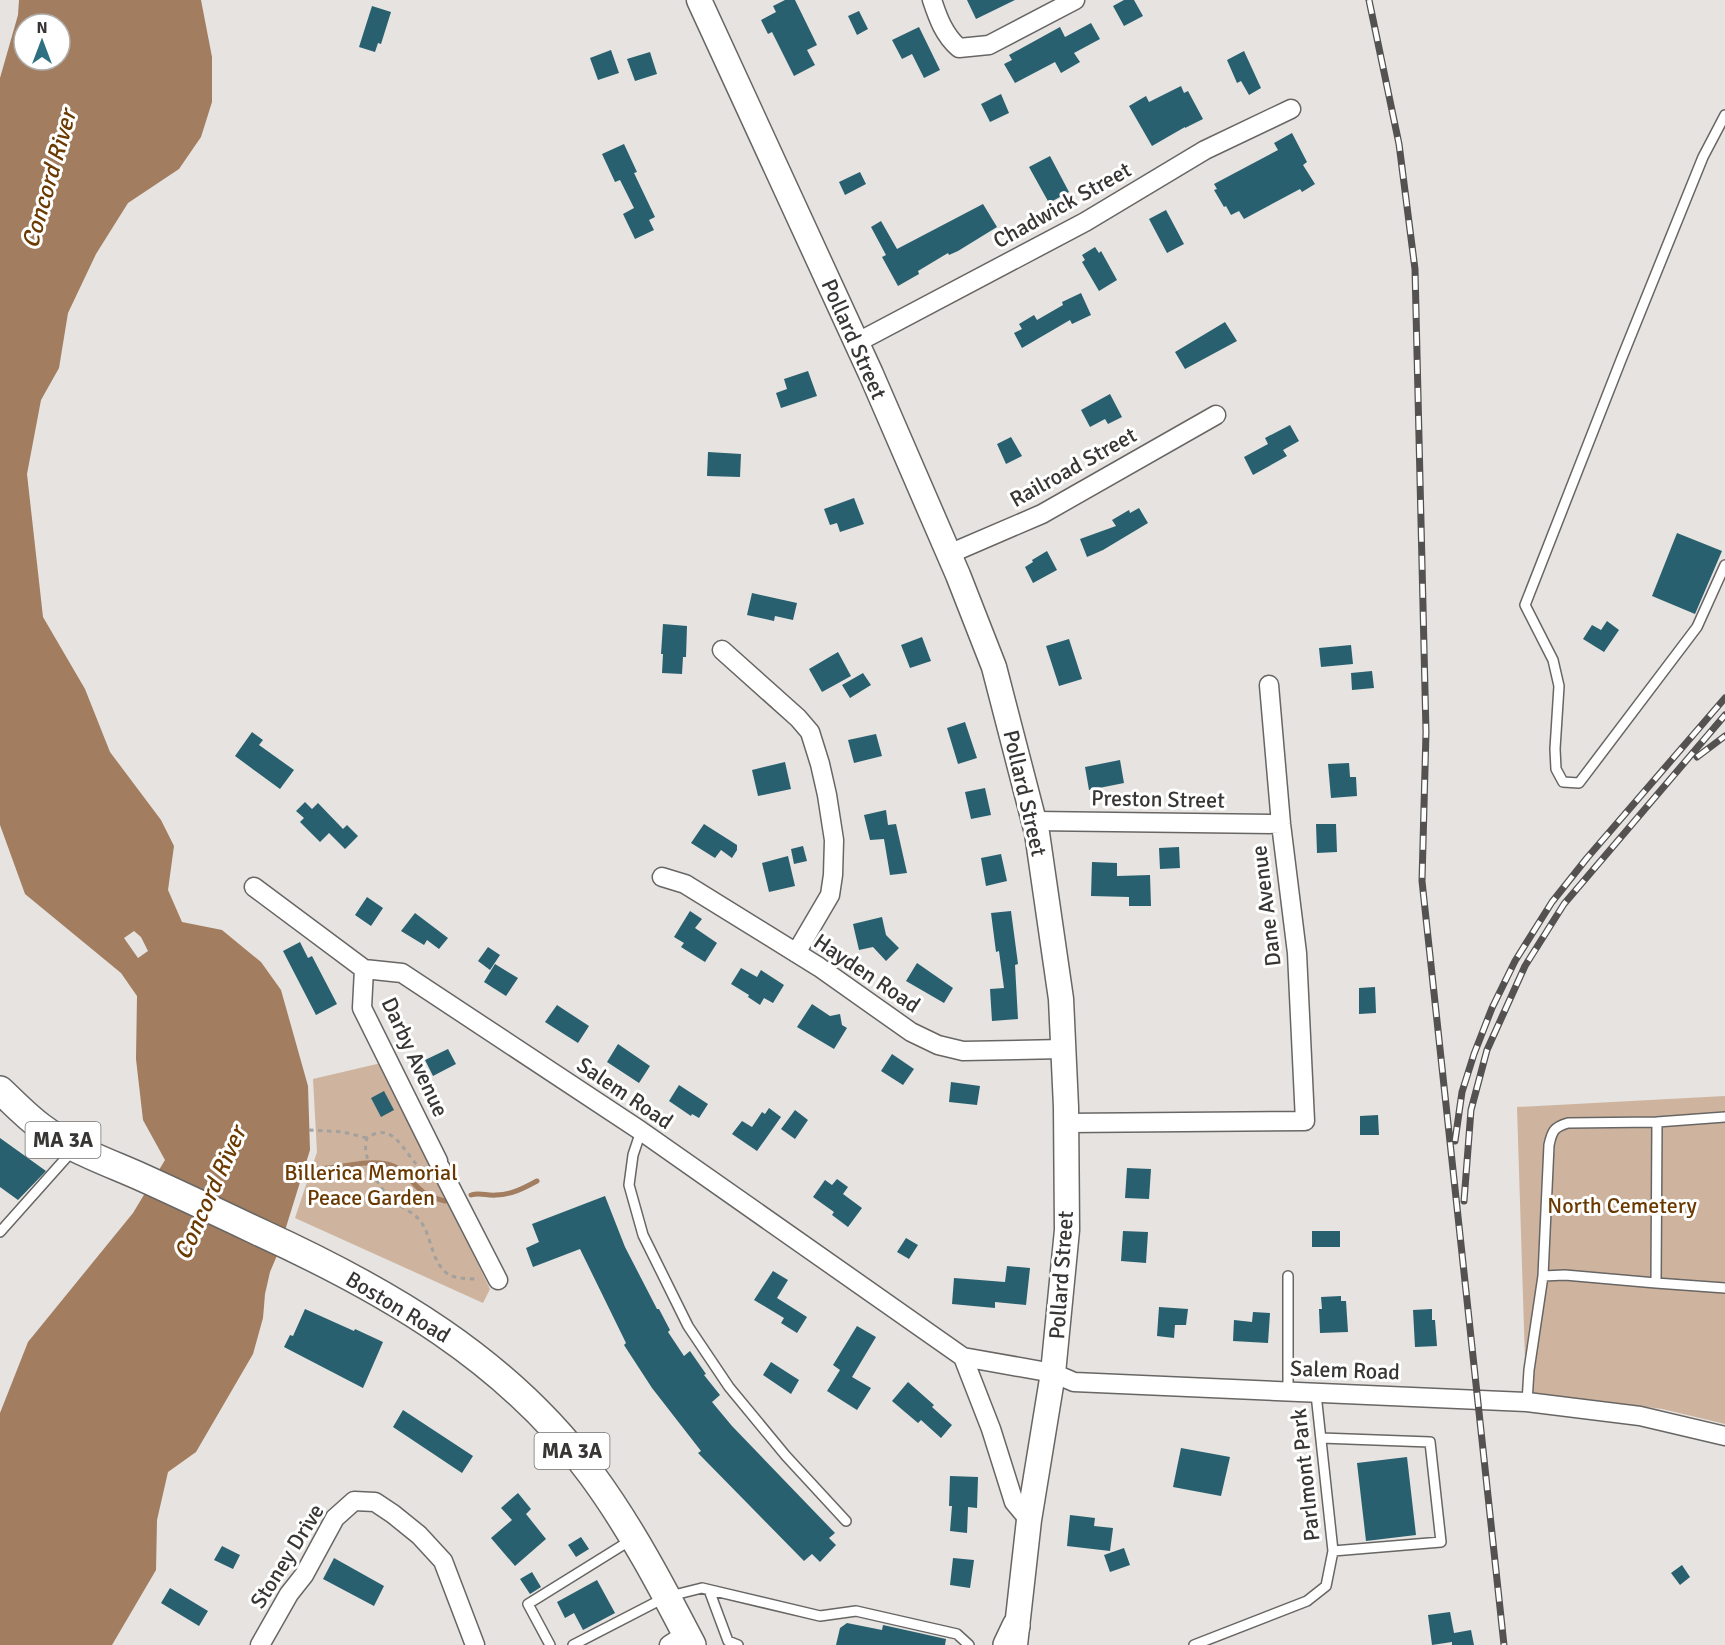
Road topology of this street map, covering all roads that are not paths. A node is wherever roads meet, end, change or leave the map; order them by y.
1 (699, 0) edge
2 (932, 0) edge
3 (1075, 0) edge
4 (1291, 109) dead end
5 (1725, 115) edge
6 (856, 343) junction
7 (1216, 415) dead end
8 (949, 554) junction
9 (1725, 565) edge
10 (722, 650) dead end
11 (1269, 685) dead end
12 (1034, 821) junction
13 (1281, 824) junction
14 (662, 877) dead end
15 (254, 887) dead end
16 (796, 953) junction
17 (364, 969) junction
18 (1063, 1049) junction
19 (0, 1090) edge
20 (1725, 1117) edge
21 (1657, 1122) junction
22 (1066, 1123) junction
23 (641, 1131) junction
24 (75, 1147) junction
25 (0, 1232) edge
26 (1288, 1276) dead end
27 (1543, 1276) junction
28 (496, 1277) road end
29 (1656, 1283) junction
30 (1725, 1288) edge
31 (963, 1357) junction
32 (1053, 1373) junction
33 (1288, 1392) junction
34 (1316, 1394) junction
35 (1527, 1402) junction
36 (1725, 1436) edge
37 (1321, 1438) junction
38 (1029, 1520) junction
39 (846, 1521) dead end
40 (633, 1539) junction
41 (1333, 1551) junction
42 (709, 1590) junction
43 (666, 1597) junction
44 (1013, 1639) edge
45 (682, 1641) edge
46 (260, 1645) edge
47 (476, 1645) edge
48 (550, 1645) edge
49 (573, 1645) edge
50 (738, 1645) edge
51 (969, 1645) edge
52 (1194, 1645) edge

1 - 6 main road, Pollard Street
2 - 3 street
4 - 6 street, Chadwick Street
5 - 9 lane
6 - 8 main road, Pollard Street
7 - 8 street, Railroad Street
8 - 12 main road, Pollard Street
10 - 16 street
11 - 13 street, Dane Avenue
12 - 13 street, Preston Street
12 - 18 main road, Pollard Street
13 - 22 street, Dane Avenue
14 - 16 street, Hayden Road
15 - 17 street, Salem Road
16 - 18 street, Hayden Road
17 - 23 street, Salem Road
17 - 28 street, Darby Avenue
18 - 22 main road, Pollard Street
19 - 24 main road, Boston Road / MA 3A
20 - 21 lane
21 - 27 lane
21 - 29 lane
22 - 32 main road, Pollard Street
23 - 31 street, Salem Road
23 - 39 lane
24 - 25 lane
24 - 40 main road, Boston Road / MA 3A
26 - 33 lane
27 - 29 lane
27 - 35 lane
29 - 30 lane
31 - 32 street, Salem Road
31 - 38 street
32 - 33 street, Salem Road
32 - 38 main road, Pollard Street
33 - 34 street, Salem Road
34 - 35 street, Salem Road
34 - 37 lane, Parlmont Park
35 - 36 street, Salem Road
37 - 41 lane, Parlmont Park
37 - 41 lane
38 - 44 main road, Pollard Street
40 - 43 main road, Boston Road / MA 3A
40 - 48 lane
41 - 52 lane, Parlmont Park
42 - 43 lane
42 - 50 lane
42 - 51 lane
43 - 45 main road, Boston Road / MA 3A
43 - 49 lane
46 - 47 street, Stoney Drive

